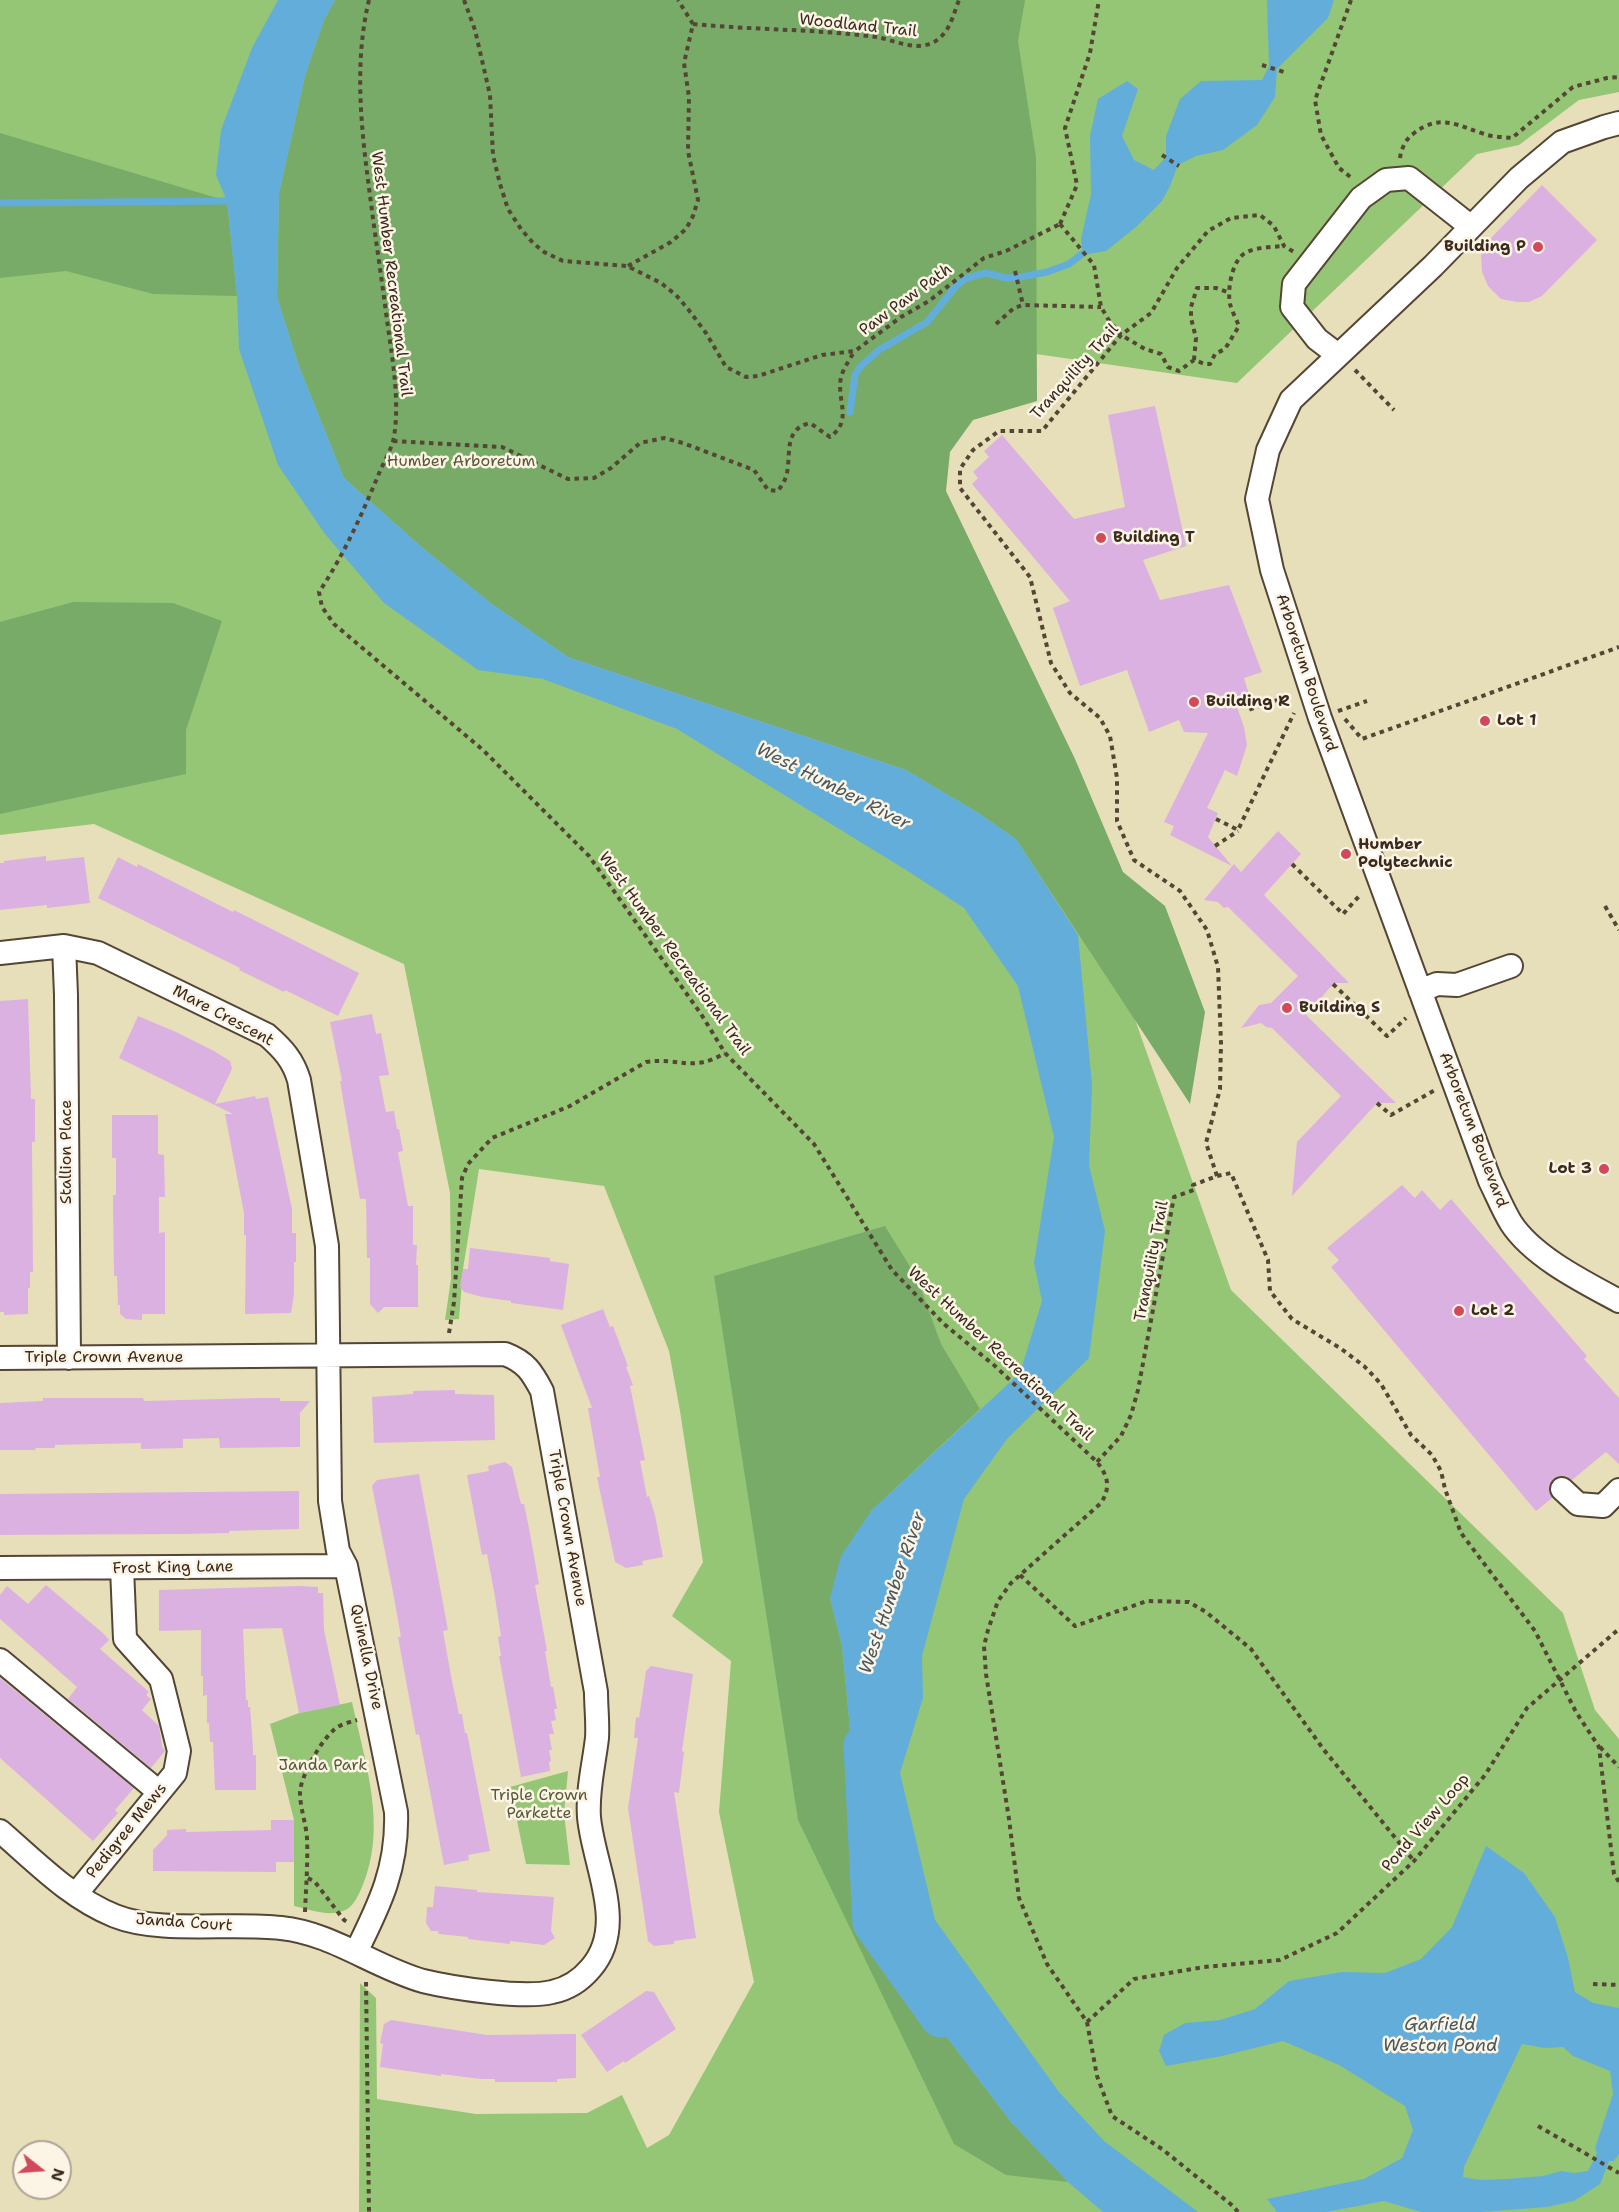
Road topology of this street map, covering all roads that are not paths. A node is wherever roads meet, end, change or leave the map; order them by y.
1 (1619, 123) edge
2 (1470, 226) junction
3 (1338, 355) junction
4 (64, 946) junction
5 (0, 953) edge
6 (1511, 966) dead end
7 (1428, 988) junction
8 (1619, 1301) edge
9 (330, 1356) junction
10 (0, 1358) edge
11 (69, 1358) junction
12 (1562, 1489) dead end
13 (1619, 1490) edge
14 (346, 1566) junction
15 (0, 1568) edge
16 (122, 1568) junction
17 (0, 1660) edge
18 (159, 1792) junction
19 (0, 1831) edge
20 (76, 1894) junction
21 (364, 1949) junction

1 - 2 street, Arboretum Boulevard
2 - 3 street, Arboretum Boulevard
2 - 3 street
3 - 7 street, Arboretum Boulevard
4 - 5 street, Mare Crescent
4 - 9 street, Mare Crescent
4 - 11 street, Stallion Place
6 - 7 street
7 - 8 street, Arboretum Boulevard
9 - 11 street, Triple Crown Avenue
9 - 14 street, Quinella Drive
9 - 21 street, Triple Crown Avenue
10 - 11 street, Triple Crown Avenue
12 - 13 street
14 - 16 street, Frost King Lane
14 - 21 street, Quinella Drive
15 - 16 street, Frost King Lane
16 - 18 street, Pedigree Mews
17 - 18 street
18 - 20 street, Pedigree Mews
19 - 20 street, Janda Court
20 - 21 street, Janda Court

